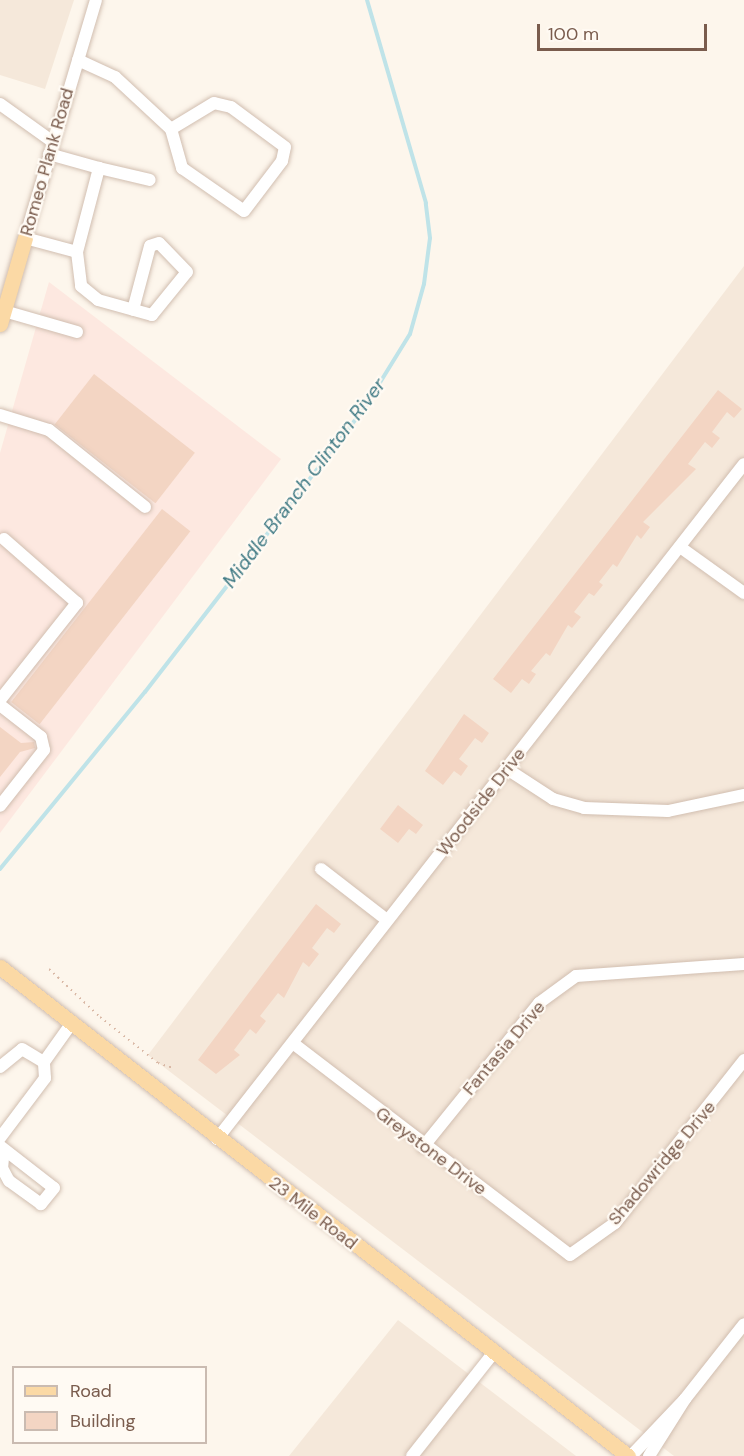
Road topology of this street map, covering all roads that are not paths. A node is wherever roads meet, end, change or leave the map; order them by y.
1 (96, 0) edge
2 (78, 60) junction
3 (0, 104) edge
4 (171, 129) junction
5 (51, 148) junction
6 (99, 168) junction
7 (150, 180) dead end
8 (25, 238) junction
9 (77, 252) junction
10 (133, 310) junction
11 (2, 317) edge
12 (77, 332) dead end
13 (0, 415) edge
14 (744, 464) edge
15 (145, 507) dead end
16 (4, 539) dead end
17 (680, 547) junction
18 (744, 593) edge
19 (0, 700) edge
20 (0, 705) edge
21 (507, 769) junction
22 (744, 795) edge
23 (0, 806) edge
24 (321, 869) dead end
25 (387, 920) junction
26 (744, 964) edge
27 (0, 967) edge
28 (71, 1024) junction
29 (294, 1044) junction
30 (744, 1060) edge
31 (44, 1062) junction
32 (0, 1067) edge
33 (217, 1139) junction
34 (1, 1145) edge
35 (423, 1147) junction
36 (570, 1255) joint
37 (744, 1324) edge
38 (494, 1352) junction
39 (685, 1399) junction
40 (418, 1454) edge
41 (629, 1456) edge
42 (649, 1456) edge

1 - 2 street, Romeo Plank Road
2 - 4 street
2 - 5 street, Romeo Plank Road
3 - 5 street
4 - 4 street
5 - 6 street
5 - 8 street, Romeo Plank Road
6 - 7 street
6 - 9 street
8 - 9 street
8 - 11 main road, Romeo Plank Road
9 - 10 street
10 - 10 street
11 - 12 street
13 - 15 street
14 - 17 street, Woodside Drive
16 - 19 street
17 - 18 street
17 - 21 street, Woodside Drive
20 - 23 street
21 - 22 street
21 - 25 street, Woodside Drive
24 - 25 street
25 - 29 street, Woodside Drive
26 - 35 street, Fantasia Drive
27 - 28 main road, 23 Mile Road
28 - 31 street
28 - 33 main road, 23 Mile Road
29 - 33 street, Woodside Drive
29 - 35 street, Greystone Drive
30 - 36 street, Shadowridge Drive
31 - 32 street
31 - 34 street
33 - 38 main road, 23 Mile Road
34 - 34 street
35 - 36 street, Greystone Drive
37 - 39 street
38 - 40 street
38 - 41 main road, 23 Mile Road
39 - 41 street
39 - 42 street

